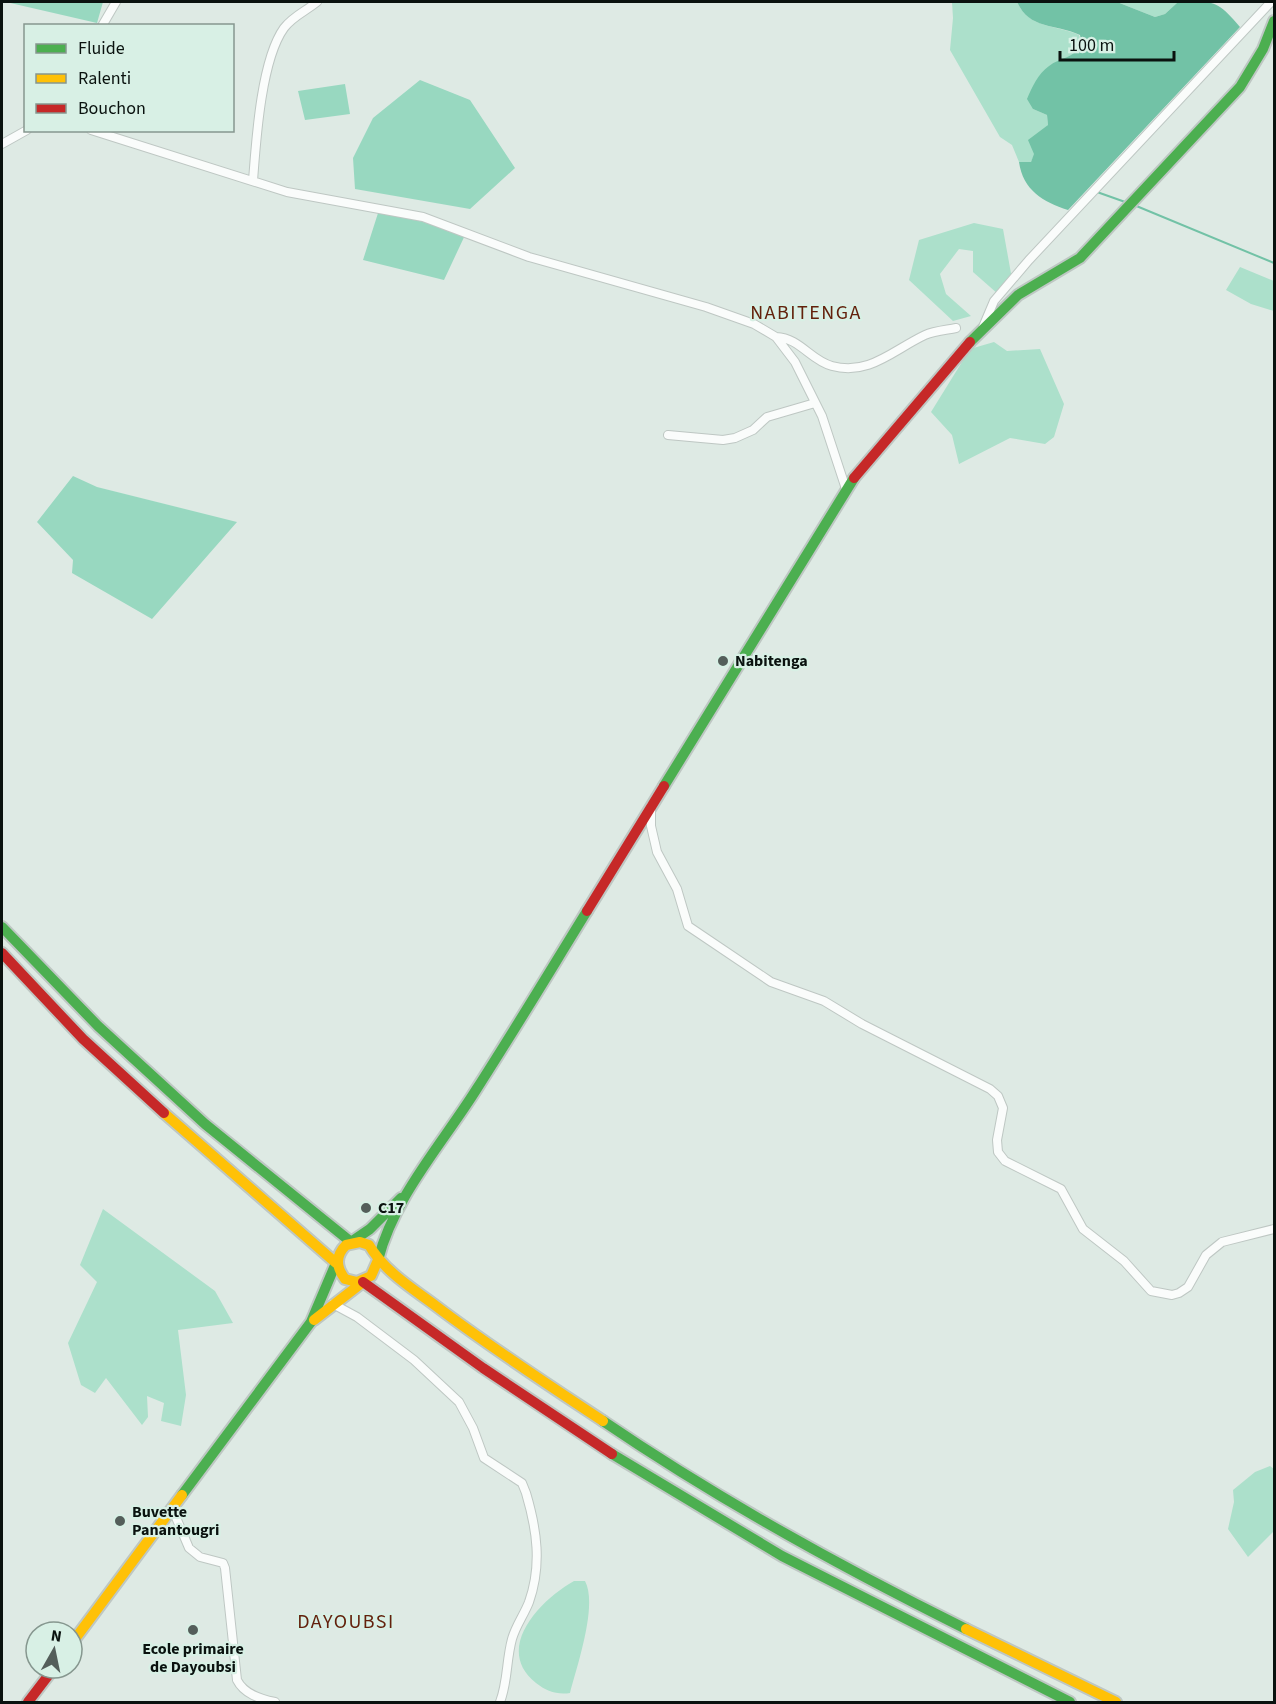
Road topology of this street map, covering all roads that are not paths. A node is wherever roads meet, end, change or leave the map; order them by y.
1 (116, 2) edge
2 (317, 2) edge
3 (1271, 2) edge
4 (1275, 21) edge
5 (103, 24) edge
6 (24, 132) edge
7 (97, 132) edge
8 (2, 144) edge
9 (253, 182) junction
10 (956, 328) dead end
11 (980, 333) junction
12 (776, 337) junction
13 (815, 403) junction
14 (668, 435) dead end
15 (846, 489) junction
16 (651, 806) junction
17 (2, 927) edge
18 (2, 953) edge
19 (408, 1191) junction
20 (1275, 1229) edge
21 (351, 1242) junction
22 (378, 1260) junction
23 (336, 1263) junction
24 (363, 1282) junction
25 (333, 1304) junction
26 (311, 1322) junction
27 (172, 1508) junction
28 (84, 1627) edge
29 (45, 1680) edge
30 (28, 1702) edge
31 (275, 1702) edge
32 (500, 1702) edge
33 (1070, 1702) edge
34 (1116, 1702) edge

1 - 5 street
2 - 9 street
3 - 11 street
4 - 11 main road
6 - 8 street
7 - 9 street
9 - 12 street
10 - 12 street
11 - 15 main road
12 - 13 street
13 - 14 street
13 - 15 street
15 - 16 main road
16 - 19 main road
16 - 20 street
17 - 21 main road
18 - 23 main road
19 - 21 main road
19 - 22 main road
21 - 22 main road
21 - 23 main road
22 - 24 main road
22 - 34 main road
23 - 24 main road
23 - 26 main road
24 - 25 main road
24 - 33 main road
25 - 26 main road
25 - 32 street
26 - 27 main road
27 - 28 main road
27 - 31 street
29 - 30 main road

